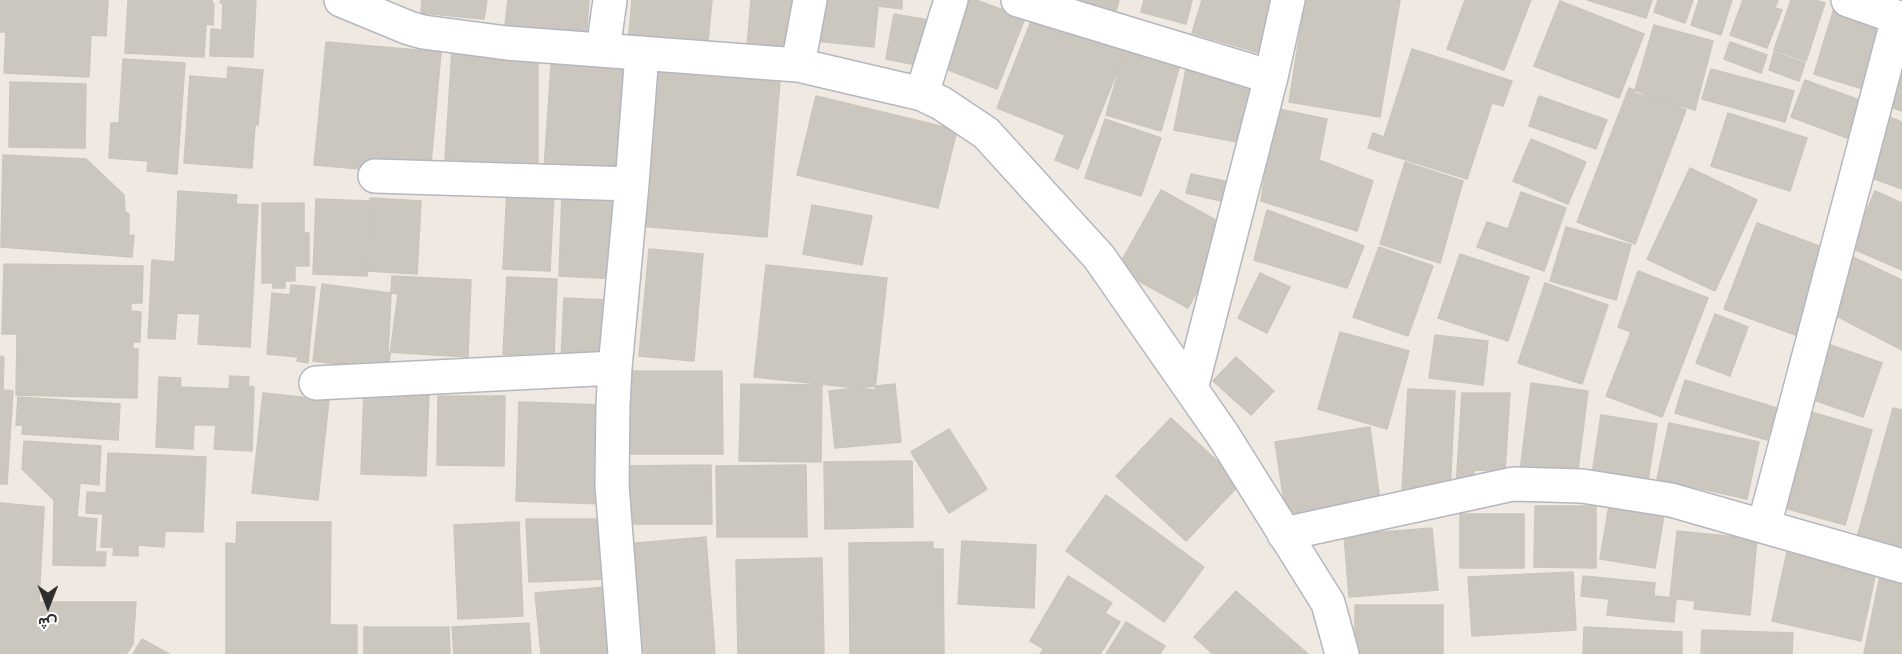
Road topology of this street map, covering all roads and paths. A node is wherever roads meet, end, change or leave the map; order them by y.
1 (341, 0) edge
2 (610, 0) edge
3 (810, 0) edge
4 (951, 0) edge
5 (1018, 0) edge
6 (1287, 0) edge
7 (1848, 0) edge
8 (411, 14) edge
9 (1900, 18) edge
10 (603, 50) junction
11 (642, 53) junction
12 (798, 65) junction
13 (1271, 77) junction
14 (922, 94) junction
15 (375, 176) dead end
16 (632, 183) junction
17 (615, 368) junction
18 (316, 383) dead end
19 (1191, 389) junction
20 (1764, 526) junction
21 (1284, 534) junction
22 (1902, 566) edge
23 (625, 654) edge
24 (1342, 654) edge

1 - 8 street
2 - 10 street
3 - 12 street
4 - 14 street
5 - 13 street
6 - 13 street
7 - 9 street
8 - 10 street
9 - 20 street
10 - 11 street
11 - 12 street
11 - 16 street
12 - 14 street
13 - 19 street
14 - 19 street
15 - 16 street
16 - 17 street
17 - 18 street
17 - 23 street
19 - 21 street
20 - 21 street
20 - 22 street
21 - 24 street

